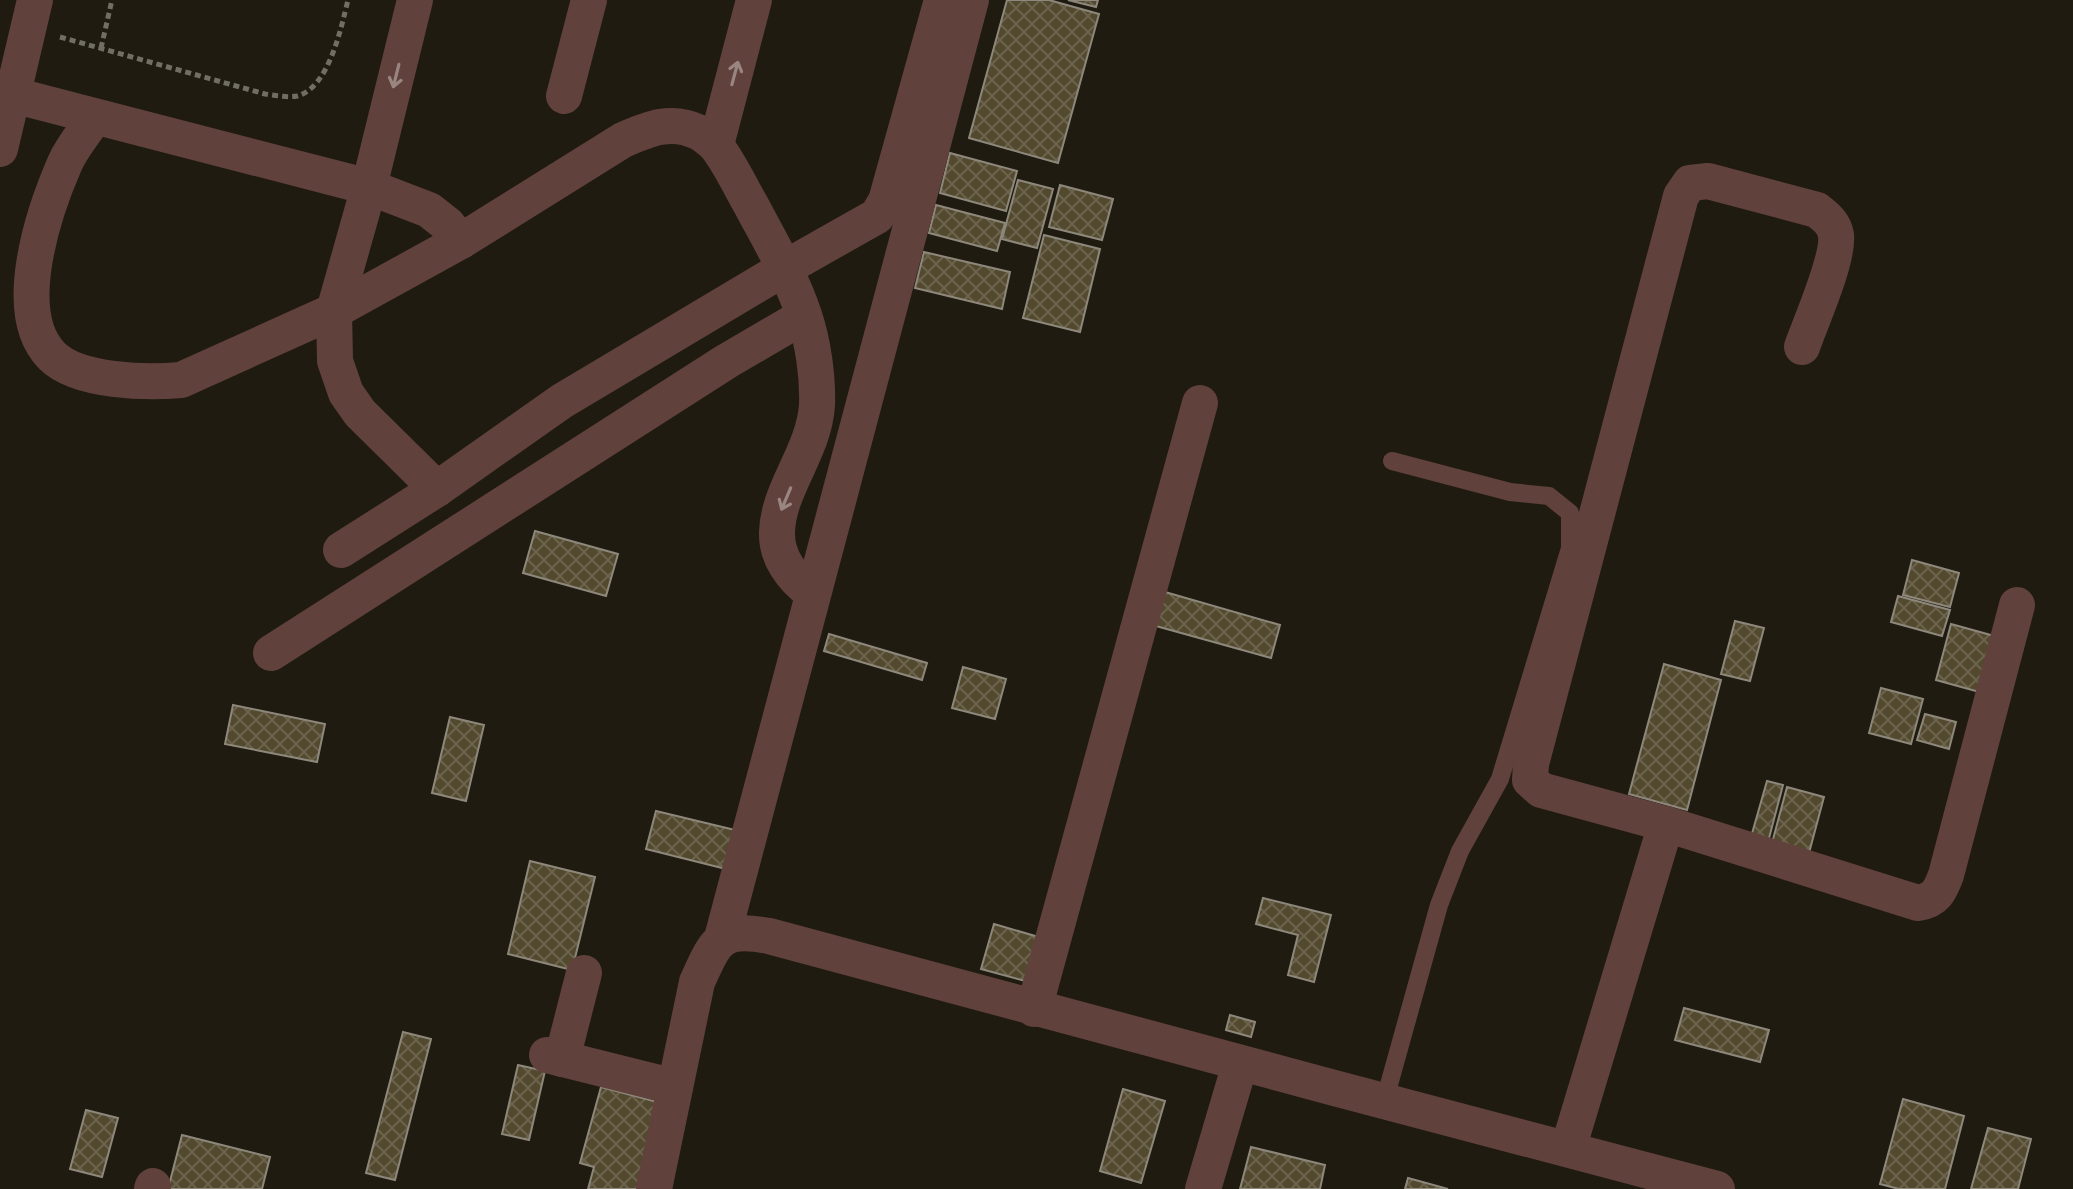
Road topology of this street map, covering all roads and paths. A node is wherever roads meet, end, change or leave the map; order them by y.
1 (112, 0) edge
2 (348, 0) edge
3 (415, 0) edge
4 (589, 0) edge
5 (754, 0) edge
6 (942, 0) edge
7 (971, 0) edge
8 (32, 14) edge
9 (101, 48) junction
10 (13, 95) junction
11 (564, 96) dead end
12 (95, 117) junction
13 (716, 145) junction
14 (0, 149) edge
15 (369, 187) junction
16 (461, 241) junction
17 (785, 268) junction
18 (334, 311) junction
19 (804, 316) junction
20 (1802, 347) dead end
21 (1200, 403) dead end
22 (1392, 461) dead end
23 (437, 489) junction
24 (341, 550) dead end
25 (811, 592) junction
26 (2017, 605) dead end
27 (271, 653) dead end
28 (1666, 824) junction
29 (722, 938) junction
30 (584, 973) dead end
31 (1034, 1009) junction
32 (1240, 1064) junction
33 (675, 1087) junction
34 (1385, 1099) junction
35 (1568, 1149) junction
36 (654, 1189) edge
37 (1203, 1189) edge
38 (1717, 1189) edge

1 - 9 path
2 - 9 path
3 -> 15 street
4 - 11 street
13 -> 5 street
6 - 17 street
7 - 25 street
8 - 9 path
8 - 10 street
10 - 12 street
10 - 14 street
12 - 15 street
12 - 18 street
13 - 16 street
13 - 17 street
15 - 16 street
15 - 18 street
16 - 18 street
17 - 19 street
17 - 23 street
18 - 23 street
19 - 25 street
19 - 27 street
20 - 28 street
21 - 31 street
22 - 34 lane
23 - 24 street
25 - 29 street
26 - 28 street
28 - 35 street
29 - 31 street
29 - 33 street
30 - 33 street
31 - 32 street
32 - 34 street
32 - 37 street
33 - 36 street
34 - 35 street
35 - 38 street

